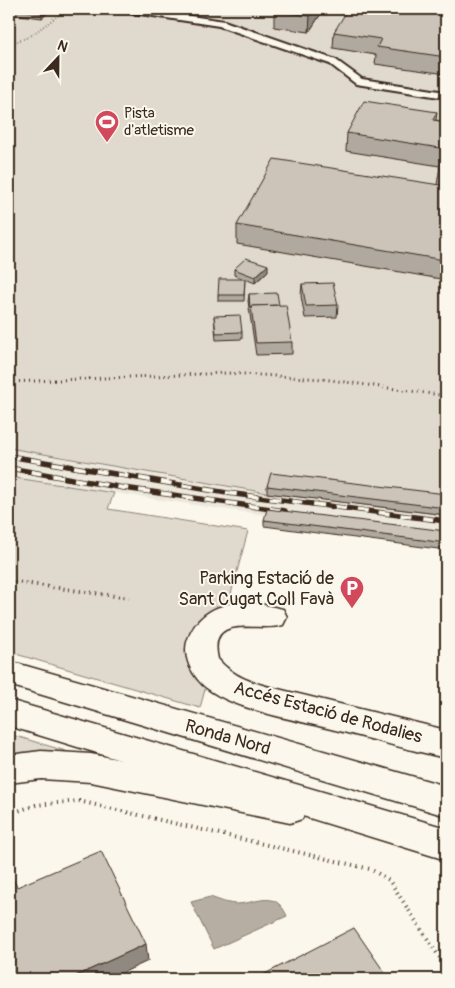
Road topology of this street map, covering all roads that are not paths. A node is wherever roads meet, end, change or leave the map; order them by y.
1 (127, 9) edge
2 (205, 9) edge
3 (198, 18) junction
4 (446, 95) edge
5 (272, 617) dead end
6 (9, 672) edge
7 (9, 713) edge
8 (446, 744) edge
9 (9, 769) edge
10 (446, 801) edge
11 (400, 830) junction
12 (446, 844) edge

1 - 3 lane
2 - 3 lane
3 - 4 lane
5 - 8 main road, Accés Estació de Rodalies
6 - 10 main road, Ronda Nord
7 - 11 main road
9 - 11 main road
11 - 12 main road

